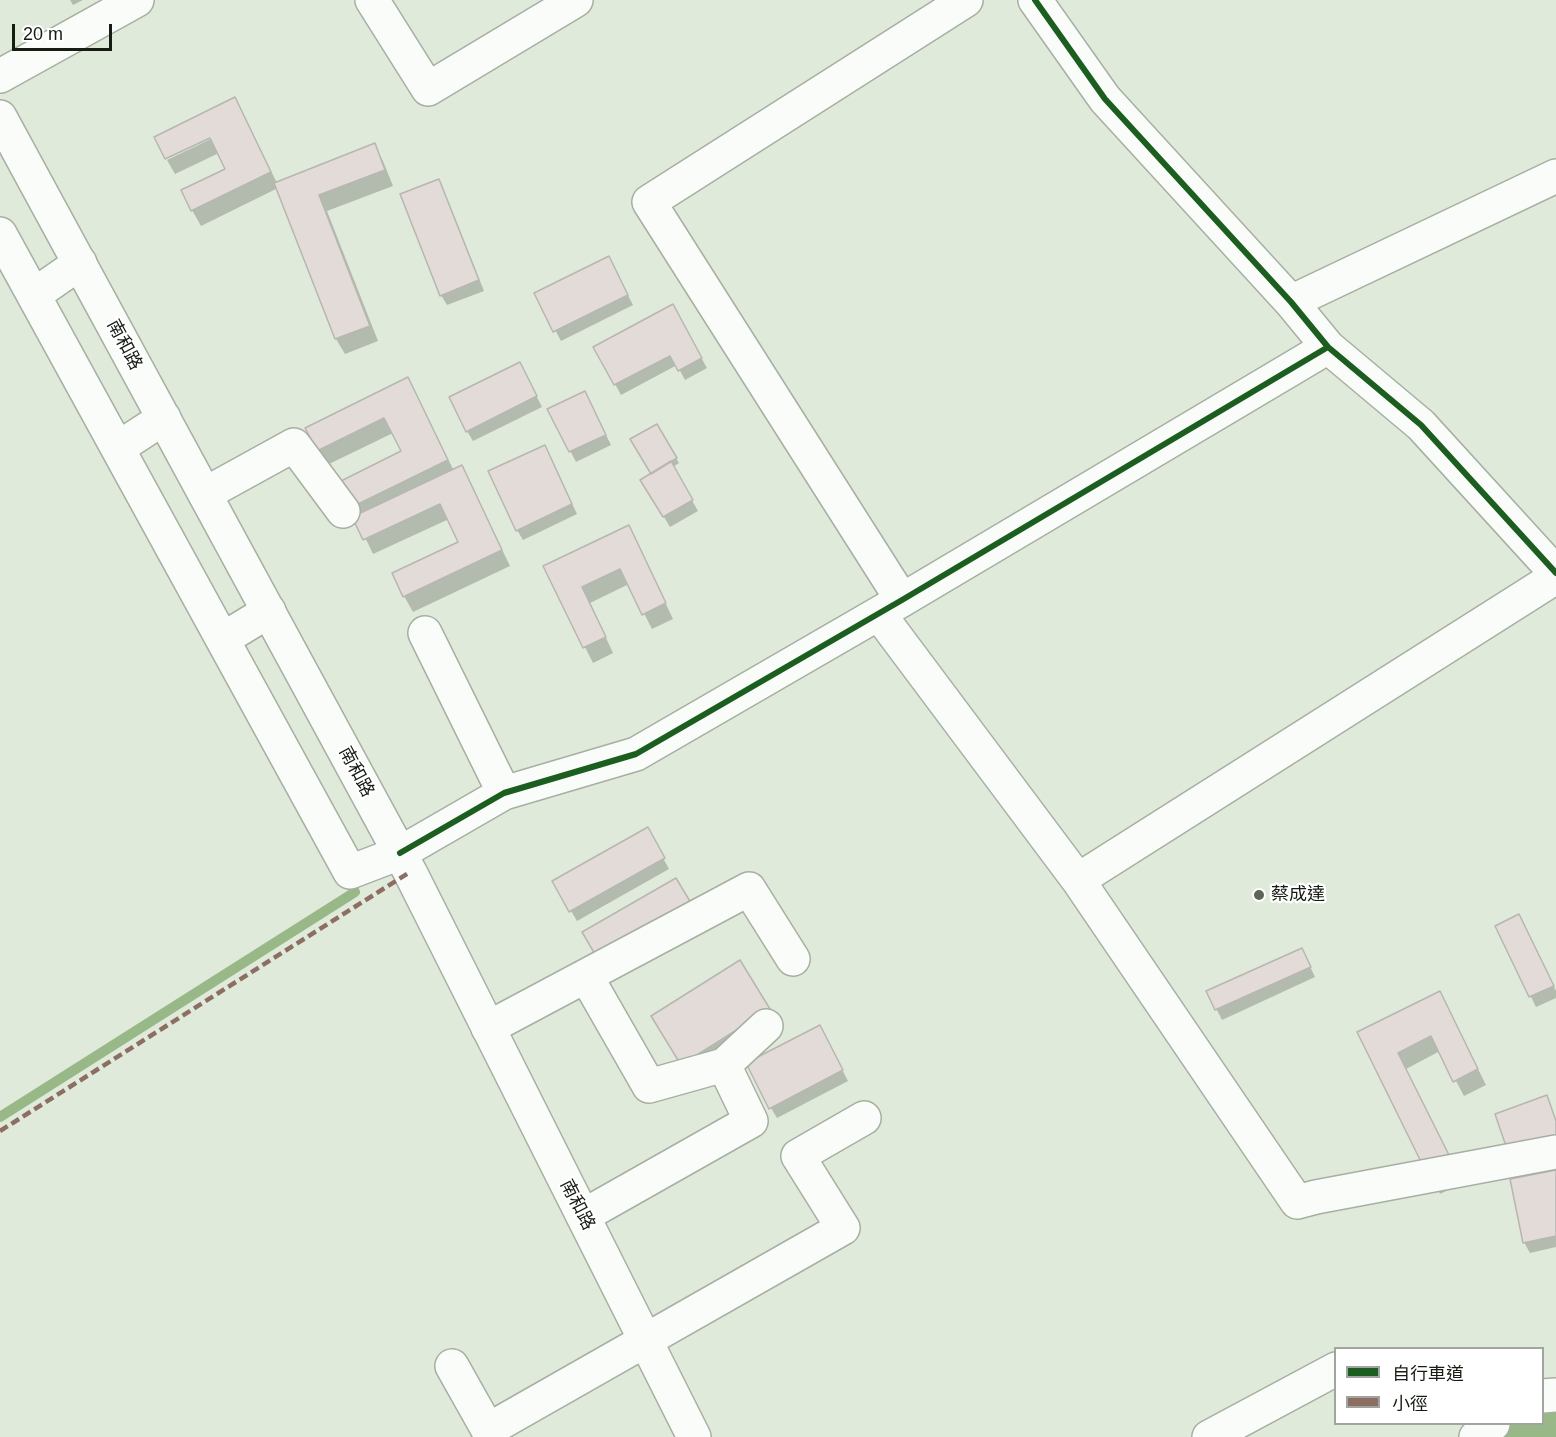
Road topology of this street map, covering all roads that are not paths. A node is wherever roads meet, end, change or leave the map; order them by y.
1 (137, 0) edge
2 (372, 0) edge
3 (576, 0) edge
4 (966, 0) edge
5 (1035, 0) edge
6 (0, 76) edge
7 (0, 117) edge
8 (1556, 176) edge
9 (0, 234) edge
10 (80, 263) junction
11 (34, 295) junction
12 (1291, 302) junction
13 (1328, 347) junction
14 (164, 418) junction
15 (118, 448) junction
16 (205, 494) junction
17 (343, 511) dead end
18 (1556, 575) edge
19 (890, 607) junction
20 (268, 611) junction
21 (425, 633) dead end
22 (223, 639) junction
23 (504, 793) junction
24 (400, 853) junction
25 (1078, 880) junction
26 (793, 959) dead end
27 (586, 976) junction
28 (766, 1026) dead end
29 (488, 1028) junction
30 (724, 1065) junction
31 (864, 1118) dead end
32 (1556, 1152) edge
33 (583, 1216) junction
34 (645, 1340) junction
35 (452, 1365) dead end
36 (1334, 1370) edge
37 (1492, 1425) edge
38 (694, 1437) edge
39 (1209, 1437) edge
40 (1476, 1437) edge

1 - 6 street
2 - 3 street
4 - 19 street
5 - 12 street
7 - 10 street, 南和路
8 - 12 street
9 - 11 street
10 - 11 street
10 - 14 street, 南和路
11 - 15 street
12 - 13 street
13 - 18 street
13 - 19 street
14 - 15 street
14 - 16 street, 南和路
15 - 22 street
16 - 17 street
16 - 20 street, 南和路
18 - 25 street
19 - 23 street
19 - 25 street
20 - 22 street
20 - 24 street, 南和路
21 - 23 street
22 - 24 street
23 - 24 street
24 - 29 street, 南和路
25 - 32 street
26 - 27 street
27 - 29 street
27 - 30 street
28 - 30 street
29 - 33 street, 南和路
30 - 33 street
31 - 34 street
33 - 34 street, 南和路
34 - 35 street
34 - 38 street, 南和路
36 - 39 street
37 - 40 street

